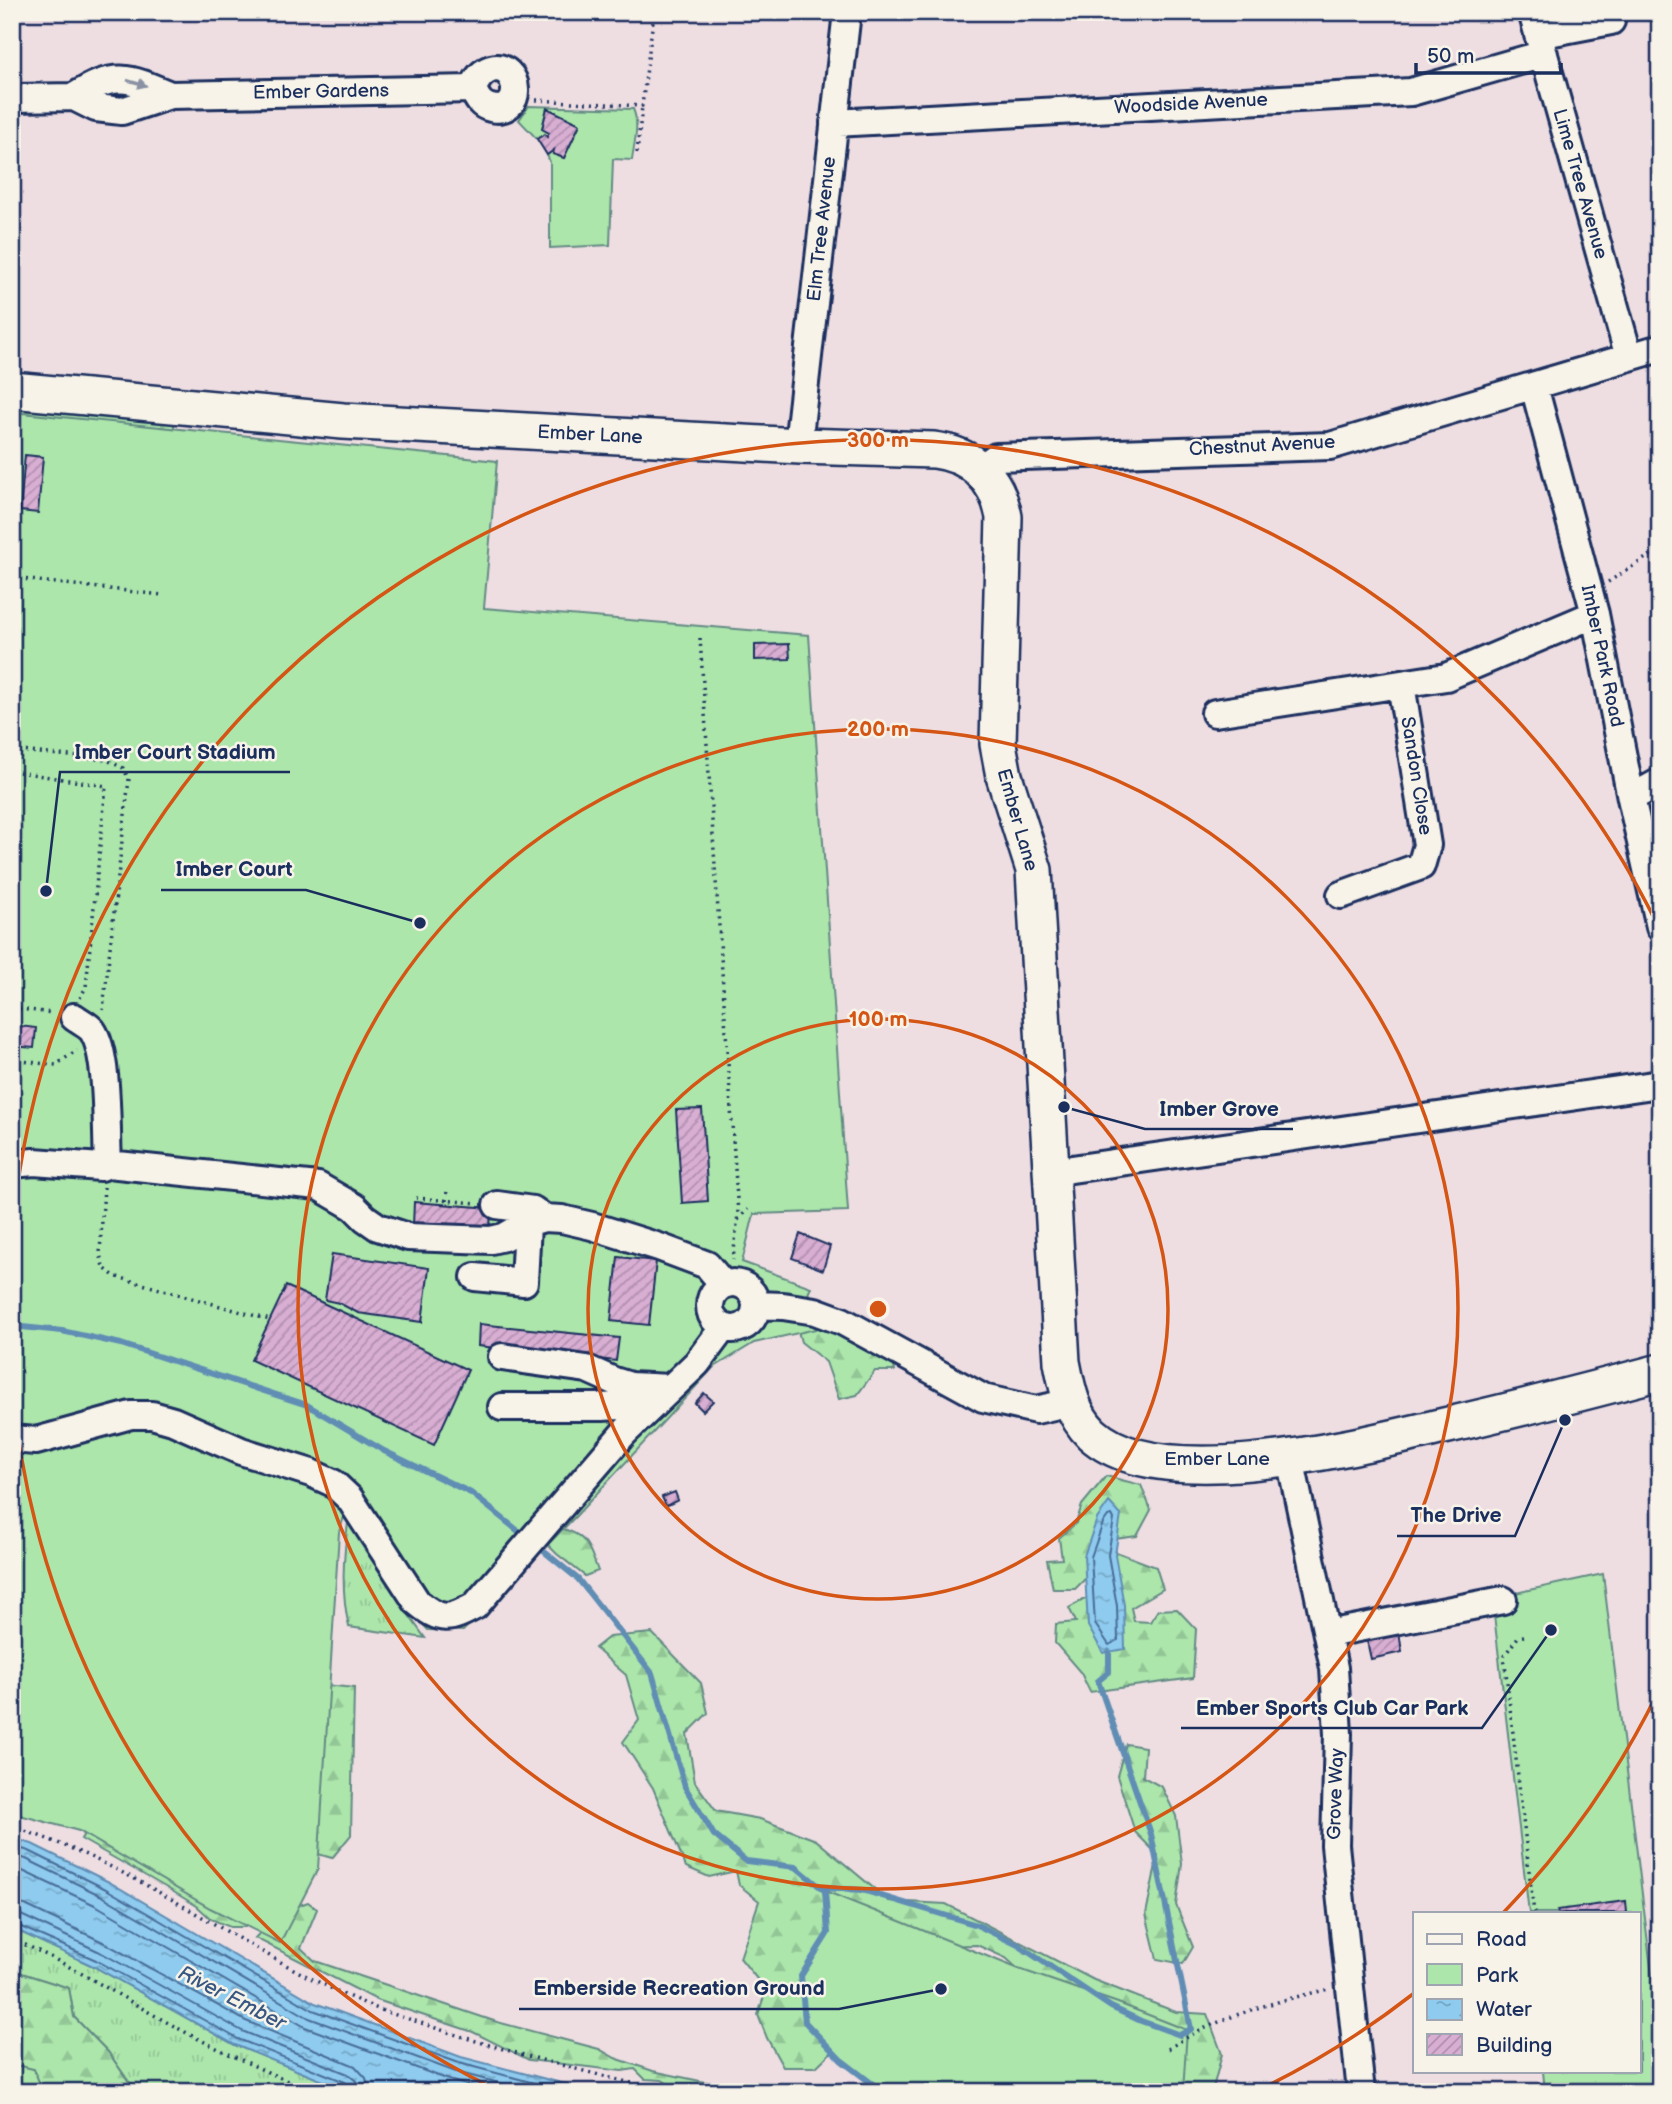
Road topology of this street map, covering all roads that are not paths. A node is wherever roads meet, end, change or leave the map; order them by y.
1 (846, 12) edge
2 (1611, 20) dead end
3 (1538, 34) edge
4 (515, 96) road end
5 (12, 98) edge
6 (834, 123) junction
7 (1660, 348) edge
8 (1629, 357) junction
9 (1534, 386) junction
10 (12, 390) edge
11 (800, 446) junction
12 (981, 468) junction
13 (1592, 604) junction
14 (1401, 684) junction
15 (1215, 713) dead end
16 (1660, 782) edge
17 (1631, 798) junction
18 (1341, 895) dead end
19 (1660, 927) edge
20 (74, 1017) road end
21 (1660, 1084) edge
22 (12, 1164) edge
23 (108, 1164) junction
24 (1051, 1172) junction
25 (497, 1205) road end
26 (536, 1221) junction
27 (475, 1277) dead end
28 (727, 1284) junction
29 (756, 1305) junction
30 (723, 1328) junction
31 (502, 1357) dead end
32 (1660, 1372) edge
33 (670, 1388) junction
34 (1071, 1402) junction
35 (502, 1408) dead end
36 (12, 1439) edge
37 (1290, 1458) junction
38 (1503, 1600) dead end
39 (1326, 1634) junction
40 (1361, 2092) edge

1 - 6 street, Elm Tree Avenue
2 - 3 street, Woodside Avenue
3 - 6 street, Woodside Avenue
3 - 8 street, Lime Tree Avenue
4 - 5 street, Ember Gardens
6 - 11 street, Elm Tree Avenue
7 - 8 street, Chestnut Avenue
8 - 9 street, Chestnut Avenue
9 - 12 street, Chestnut Avenue
9 - 13 street, Imber Park Road
10 - 11 main road, Ember Lane
11 - 12 main road, Ember Lane
12 - 24 main road, Ember Lane
13 - 14 street
13 - 17 street, Imber Park Road
14 - 15 street
14 - 18 street, Sandon Close
16 - 17 street
17 - 19 street, Imber Park Road
20 - 23 street
21 - 24 street
22 - 23 street
23 - 26 street
24 - 34 main road, Ember Lane
25 - 26 street
26 - 27 street
26 - 28 street
28 - 29 street
28 - 30 street
29 - 30 street
29 - 34 street
30 - 33 street
31 - 33 street
32 - 37 main road, Ember Lane
33 - 35 street
33 - 36 street
34 - 37 main road, Ember Lane
37 - 39 street, Grove Way
38 - 39 street
39 - 40 street, Grove Way

